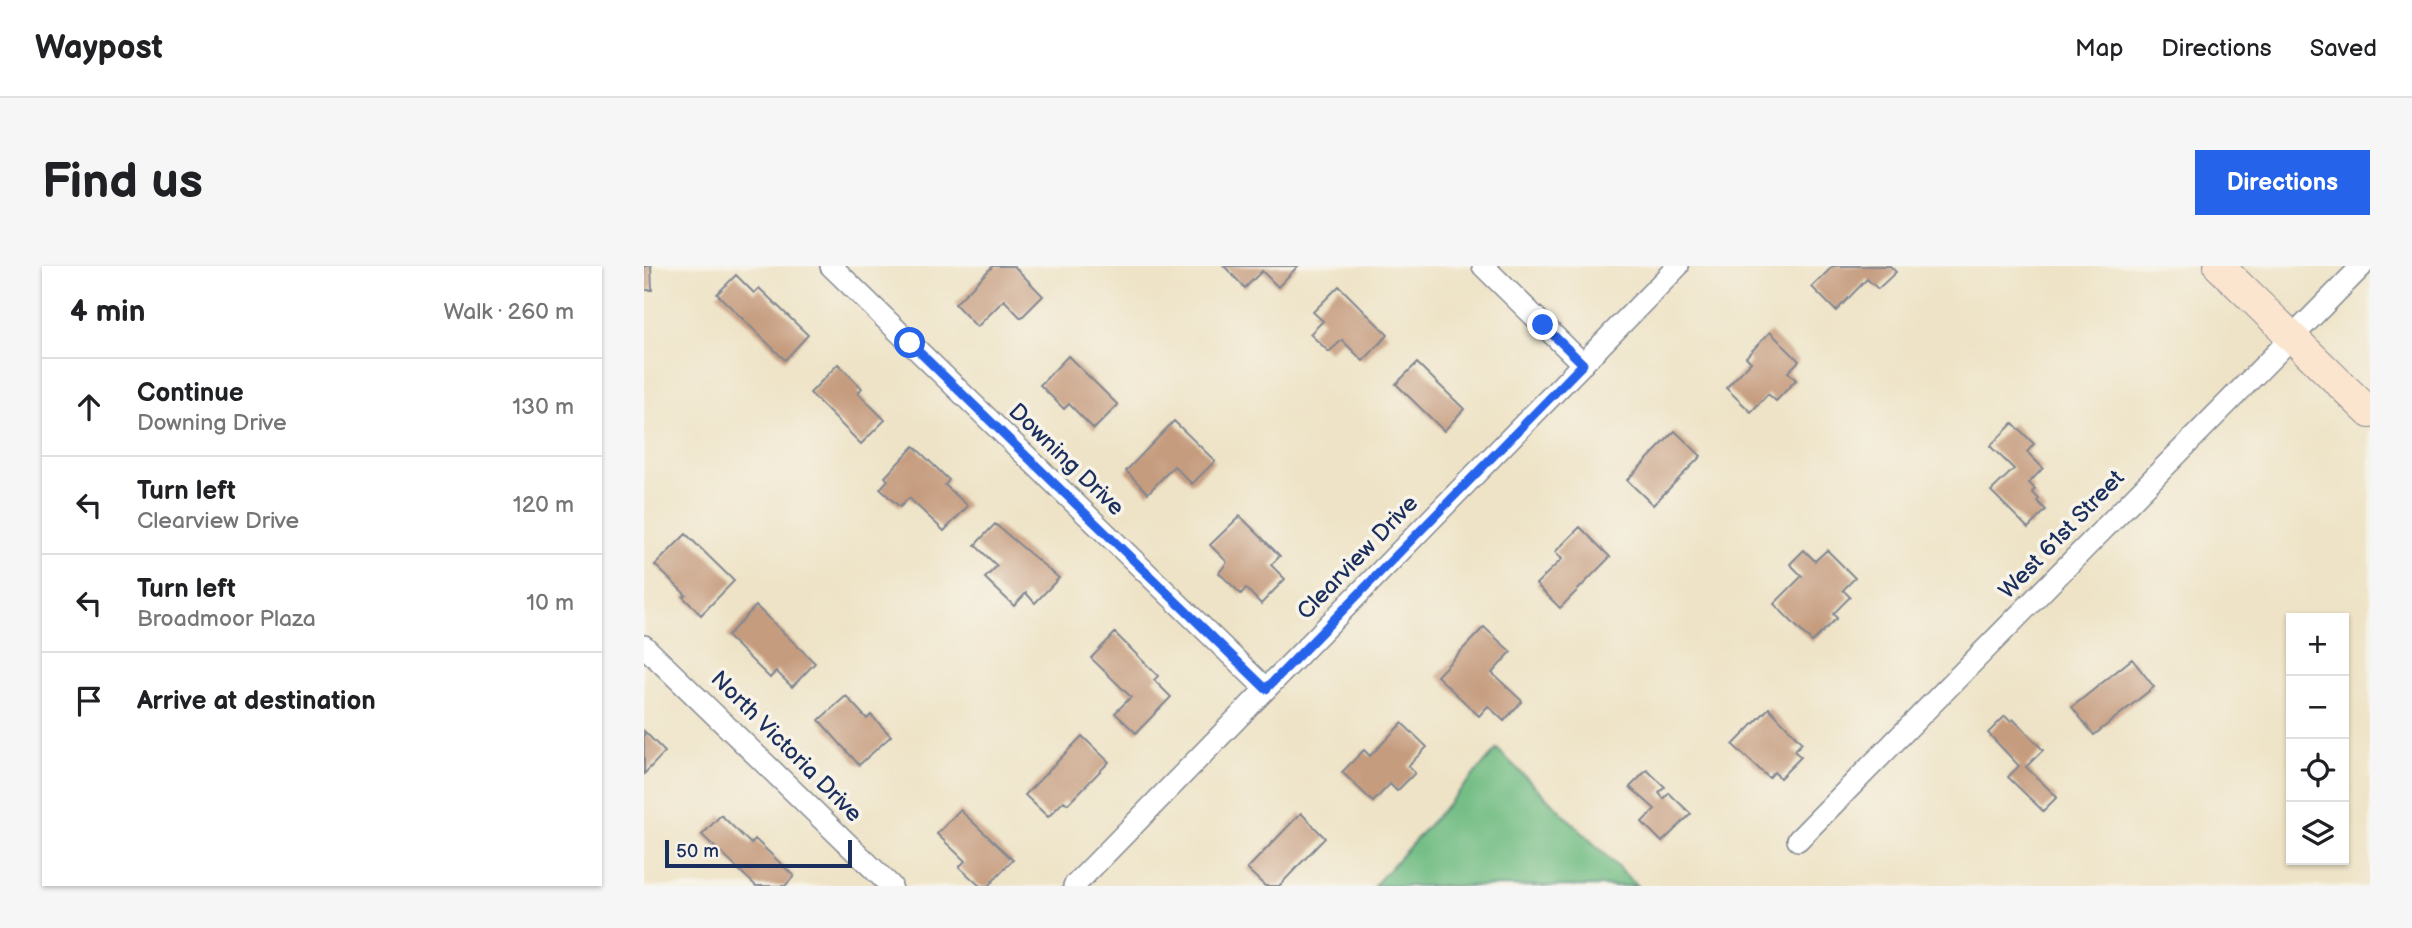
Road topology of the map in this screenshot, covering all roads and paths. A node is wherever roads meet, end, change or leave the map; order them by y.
1 (831, 266) edge
2 (1483, 266) edge
3 (1678, 266) edge
4 (2219, 266) edge
5 (2362, 266) edge
6 (2291, 337) junction
7 (1583, 364) junction
8 (2370, 413) edge
9 (644, 646) edge
10 (1266, 689) junction
11 (1798, 840) dead end
12 (891, 886) edge
13 (1074, 886) edge

1 - 10 street, Downing Drive
2 - 7 street
3 - 7 street, Clearview Drive
4 - 6 main road
5 - 6 street, West 61st Street
6 - 8 main road
6 - 11 street, West 61st Street
7 - 10 street, Clearview Drive
9 - 12 street, North Victoria Drive
10 - 13 street, Clearview Drive

